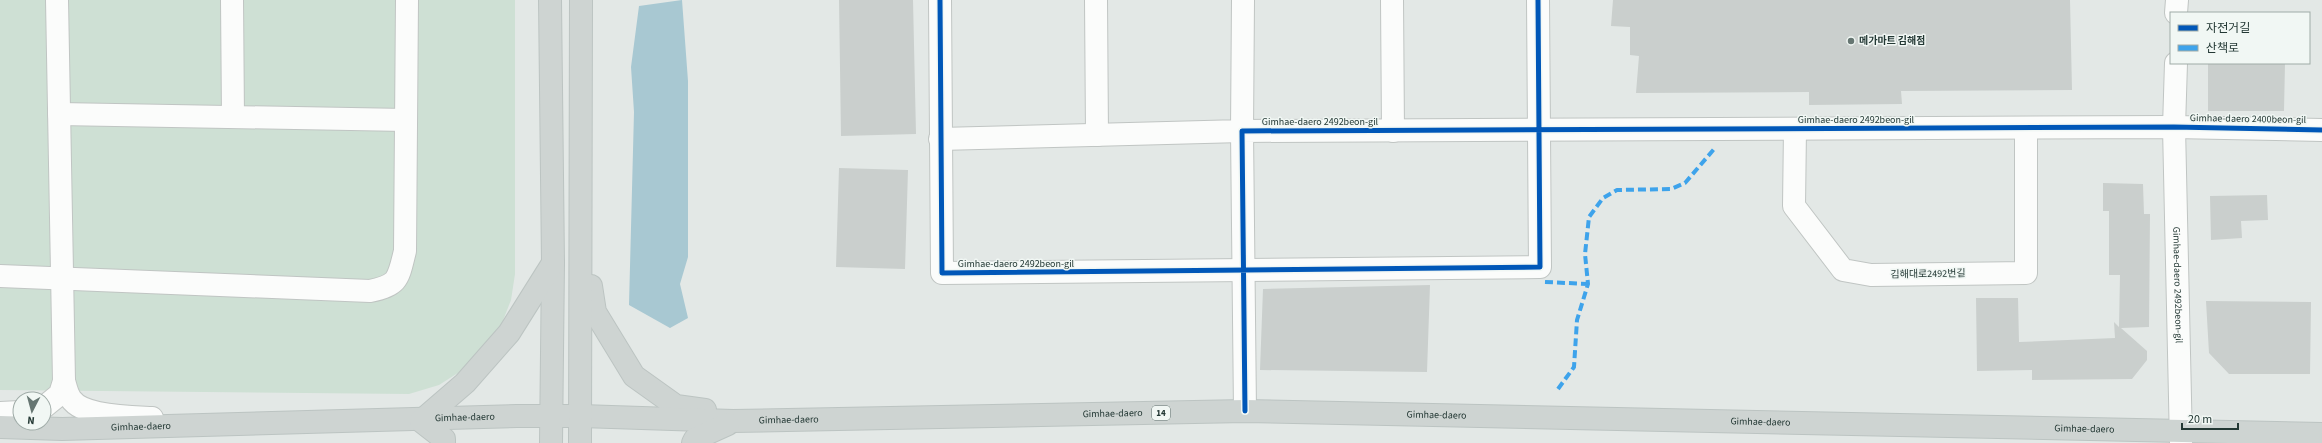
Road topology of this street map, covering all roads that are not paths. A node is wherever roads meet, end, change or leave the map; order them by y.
1 (57, 0) edge
2 (232, 0) edge
3 (407, 0) edge
4 (550, 0) edge
5 (581, 0) edge
6 (940, 0) edge
7 (1096, 0) edge
8 (1243, 0) edge
9 (1392, 0) edge
10 (1538, 0) edge
11 (2177, 0) edge
12 (2176, 12) edge
13 (2176, 64) edge
14 (59, 114) junction
15 (233, 118) junction
16 (406, 120) junction
17 (2174, 127) junction
18 (2026, 128) junction
19 (1795, 129) junction
20 (1538, 130) junction
21 (2322, 130) edge
22 (1242, 131) junction
23 (1393, 131) junction
24 (1097, 134) junction
25 (940, 138) junction
26 (581, 220) junction
27 (553, 263) junction
28 (1244, 272) junction
29 (0, 276) edge
30 (62, 279) junction
31 (64, 382) junction
32 (52, 400) edge
33 (1245, 411) junction
34 (12, 412) edge
35 (0, 413) edge
36 (550, 416) junction
37 (581, 416) junction
38 (421, 420) junction
39 (777, 420) junction
40 (733, 422) junction
41 (284, 424) junction
42 (0, 427) edge
43 (2322, 434) edge
44 (2181, 437) edge
45 (444, 443) edge
46 (550, 443) edge
47 (580, 443) edge
48 (693, 443) edge

1 - 14 street
2 - 15 street
3 - 16 street
4 - 27 main road
5 - 26 main road
6 - 25 street, Gimhae-daero 2492beon-gil
7 - 24 street
8 - 22 street
9 - 23 street, Gimhae-daero 2492beon-gil
10 - 20 street, Gimhae-daero 2492beon-gil
11 - 12 street
13 - 17 street, Gimhae-daero 2492beon-gil
14 - 15 street
14 - 30 street
15 - 16 street
16 - 30 street
17 - 18 street, Gimhae-daero 2492beon-gil
17 - 21 street, Gimhae-daero 2400beon-gil
17 - 44 street, Gimhae-daero 2492beon-gil
18 - 19 street, Gimhae-daero 2492beon-gil
18 - 19 street, 김해대로2492번길
19 - 20 street, Gimhae-daero 2492beon-gil
20 - 23 street, Gimhae-daero 2492beon-gil
20 - 28 street, Gimhae-daero 2492beon-gil
22 - 23 street, Gimhae-daero 2492beon-gil
22 - 24 street, Gimhae-daero 2492beon-gil
22 - 28 street
24 - 25 street, Gimhae-daero 2492beon-gil
25 - 28 street, Gimhae-daero 2492beon-gil
26 - 37 main road
26 - 39 main road
27 - 36 main road
27 - 38 main road
28 - 33 street
29 - 30 street
30 - 31 street
31 - 32 street
31 - 41 street
33 - 39 main road, Gimhae-daero / 14
33 - 44 main road, Gimhae-daero / 14
34 - 35 street
36 - 37 main road, Gimhae-daero / 14
36 - 38 main road, Gimhae-daero / 14
36 - 46 main road
37 - 40 main road, Gimhae-daero / 14
37 - 47 main road
38 - 41 main road, Gimhae-daero / 14
38 - 45 main road
39 - 40 main road, Gimhae-daero / 14
40 - 48 main road
41 - 42 main road, Gimhae-daero / 14
43 - 44 main road, Gimhae-daero / 14

